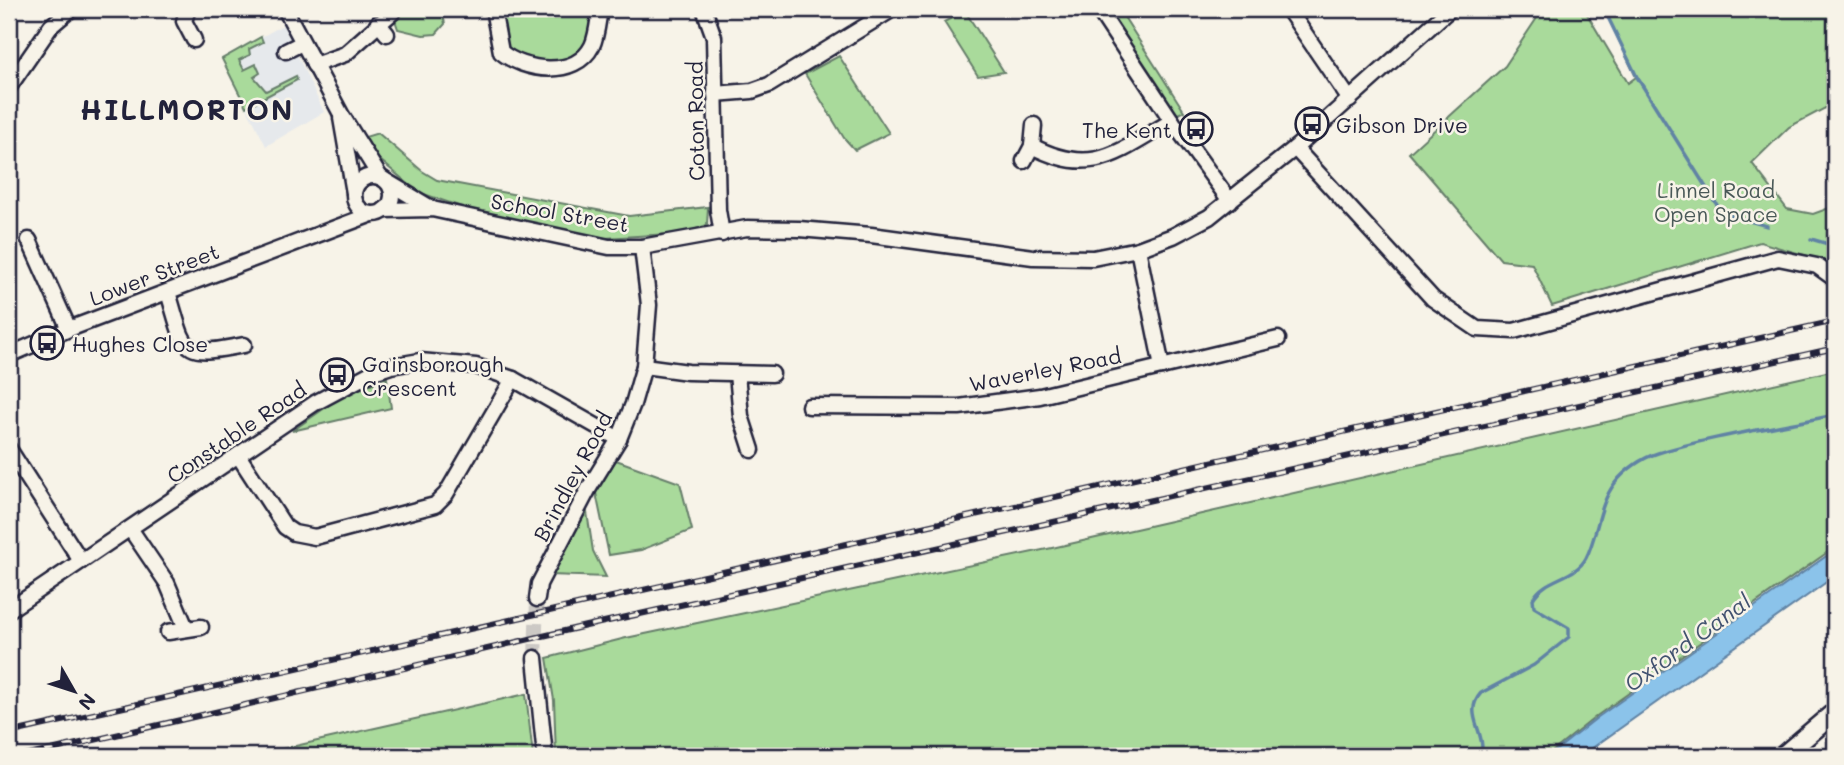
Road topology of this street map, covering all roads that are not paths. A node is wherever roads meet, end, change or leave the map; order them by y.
1 (71, 9) edge
2 (188, 9) edge
3 (285, 9) edge
4 (493, 9) edge
5 (600, 9) edge
6 (704, 9) edge
7 (893, 9) edge
8 (1098, 9) edge
9 (1288, 9) edge
10 (1450, 9) edge
11 (394, 11) dead end
12 (194, 40) dead end
13 (302, 43) junction
14 (286, 51) dead end
15 (314, 65) junction
16 (9, 87) edge
17 (715, 94) junction
18 (1350, 100) junction
19 (341, 114) junction
20 (1172, 121) junction
21 (1034, 125) dead end
22 (1032, 146) junction
23 (1295, 148) junction
24 (1024, 161) dead end
25 (383, 179) junction
26 (354, 195) junction
27 (1230, 201) junction
28 (432, 209) junction
29 (378, 212) junction
30 (316, 233) junction
31 (722, 234) junction
32 (29, 240) dead end
33 (642, 247) junction
34 (1138, 249) junction
35 (1835, 279) edge
36 (168, 292) junction
37 (69, 329) junction
38 (1278, 339) dead end
39 (244, 345) dead end
40 (9, 355) edge
41 (644, 366) junction
42 (1162, 367) junction
43 (737, 374) junction
44 (772, 374) dead end
45 (513, 379) junction
46 (809, 406) dead end
47 (620, 439) junction
48 (9, 449) edge
49 (751, 450) dead end
50 (238, 456) junction
51 (131, 530) junction
52 (81, 561) junction
53 (537, 598) tunnel mouth
54 (9, 610) edge
55 (167, 632) dead end
56 (535, 658) tunnel mouth
57 (1835, 712) edge
58 (545, 756) edge
59 (1783, 756) edge

1 - 16 street
2 - 12 street
3 - 13 street, School Street
4 - 5 street
6 - 17 street, Coton Road
7 - 17 street
8 - 20 street
9 - 18 street
10 - 18 street
11 - 15 street
13 - 14 street
13 - 15 street, School Street
15 - 19 street, School Street
17 - 31 street, Coton Road
18 - 23 street
19 - 25 street, School Street
19 - 26 street, School Street
20 - 22 street
20 - 27 street
21 - 22 street
22 - 24 street
23 - 27 street
23 - 35 street
25 - 26 street
25 - 28 street, School Street
25 - 29 street
26 - 29 street
26 - 30 street, Lower Street
27 - 34 street
28 - 29 street, School Street
28 - 33 street, School Street
29 - 30 street, Lower Street
30 - 36 street, Lower Street
31 - 33 street, School Street
31 - 34 street
32 - 37 street
33 - 41 street, Brindley Road
34 - 42 street
36 - 37 street, Lower Street
36 - 39 street
37 - 40 street, Lower Street
38 - 42 street, Waverley Road
41 - 43 street
41 - 47 street, Brindley Road
42 - 46 street, Waverley Road
43 - 44 street
43 - 49 street
45 - 47 street, Constable Road
45 - 50 street, Constable Road
45 - 50 street
47 - 53 street, Brindley Road
48 - 52 street
50 - 51 street, Constable Road
51 - 52 street, Constable Road
51 - 55 street
52 - 54 street, Constable Road
56 - 58 street
57 - 59 street

